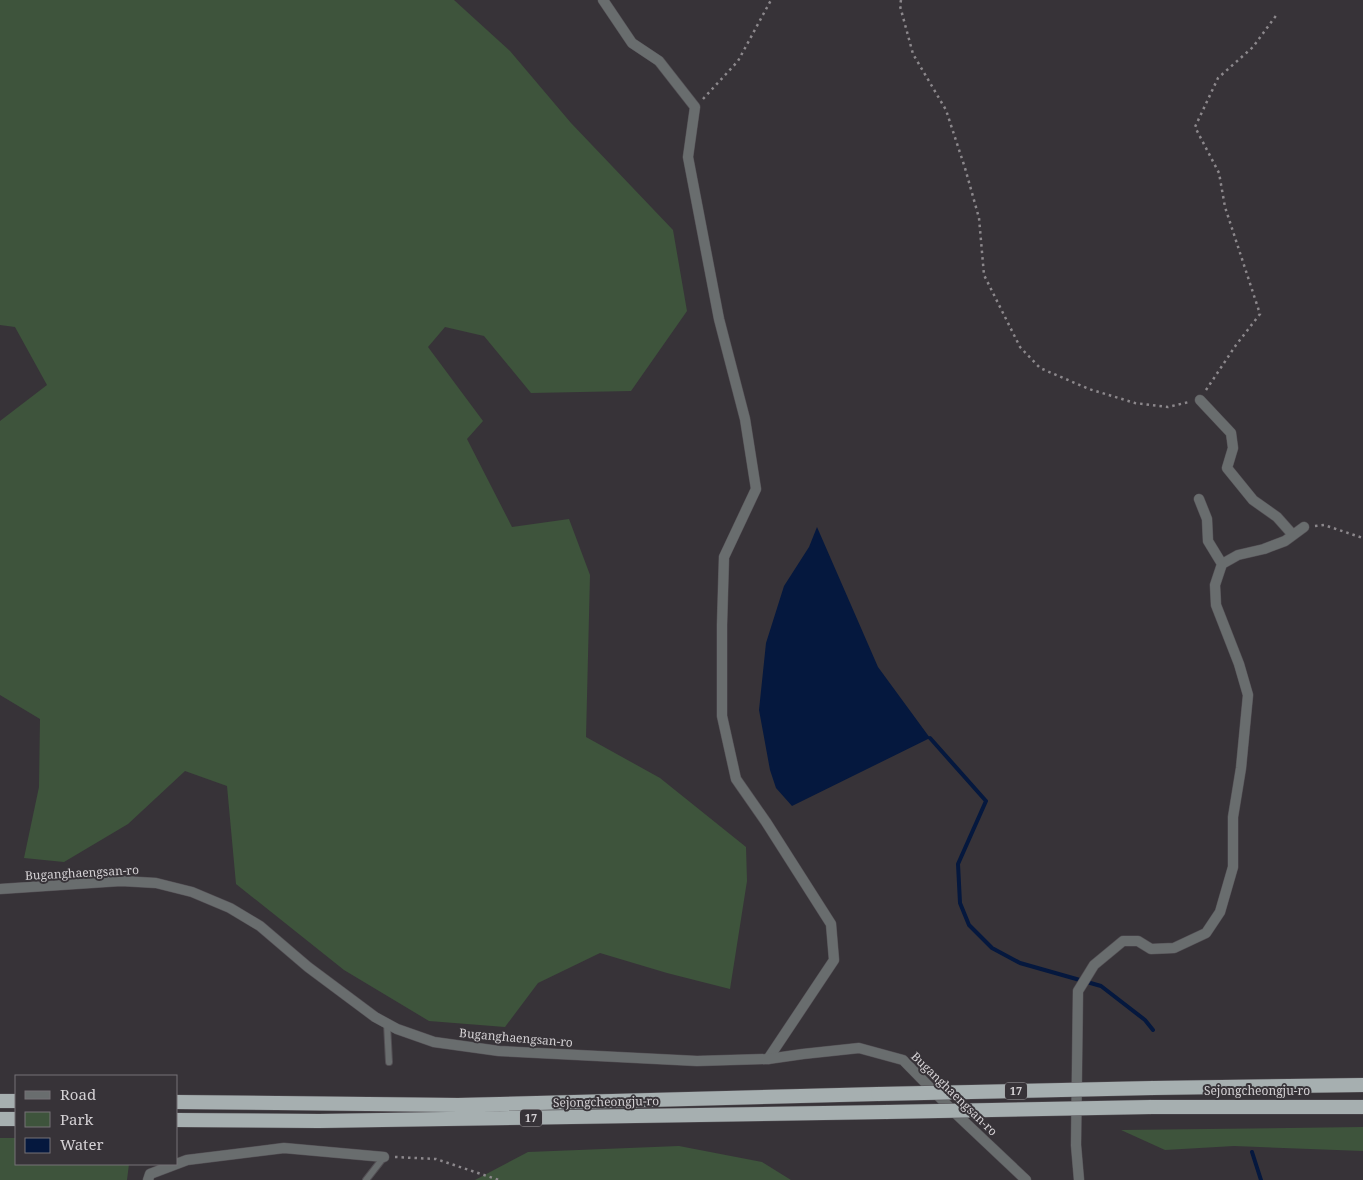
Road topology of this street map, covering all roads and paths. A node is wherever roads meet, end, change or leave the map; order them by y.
1 (603, 0) edge
2 (771, 0) edge
3 (901, 0) edge
4 (1278, 12) dead end
5 (695, 107) junction
6 (1200, 400) junction
7 (1198, 499) dead end
8 (1304, 527) joint
9 (1293, 535) junction
10 (1363, 538) edge
11 (1222, 564) junction
12 (0, 889) edge
13 (387, 1024) junction
14 (768, 1059) junction
15 (389, 1062) dead end
16 (1363, 1085) edge
17 (0, 1101) edge
18 (15, 1101) edge
19 (178, 1102) edge
20 (1363, 1107) edge
21 (0, 1119) edge
22 (15, 1119) edge
23 (178, 1120) edge
24 (384, 1157) junction
25 (178, 1163) edge
26 (174, 1165) edge
27 (148, 1180) edge
28 (366, 1180) edge
29 (499, 1180) edge
30 (1026, 1180) edge
31 (1078, 1180) edge

1 - 5 street
2 - 5 path
3 - 6 path
4 - 6 path
5 - 14 street
6 - 9 street
7 - 11 street
8 - 9 street
8 - 10 path
9 - 11 street
11 - 31 street
12 - 13 street, Buganghaengsan-ro
13 - 14 street, Buganghaengsan-ro
13 - 15 lane
14 - 30 street, Buganghaengsan-ro
16 - 19 highway, Sejongcheongju-ro / 17, bridge
17 - 18 highway
20 - 23 highway, Sejongcheongju-ro / 17, bridge
21 - 22 highway
24 - 25 street
24 - 28 lane
24 - 29 path
26 - 27 street

